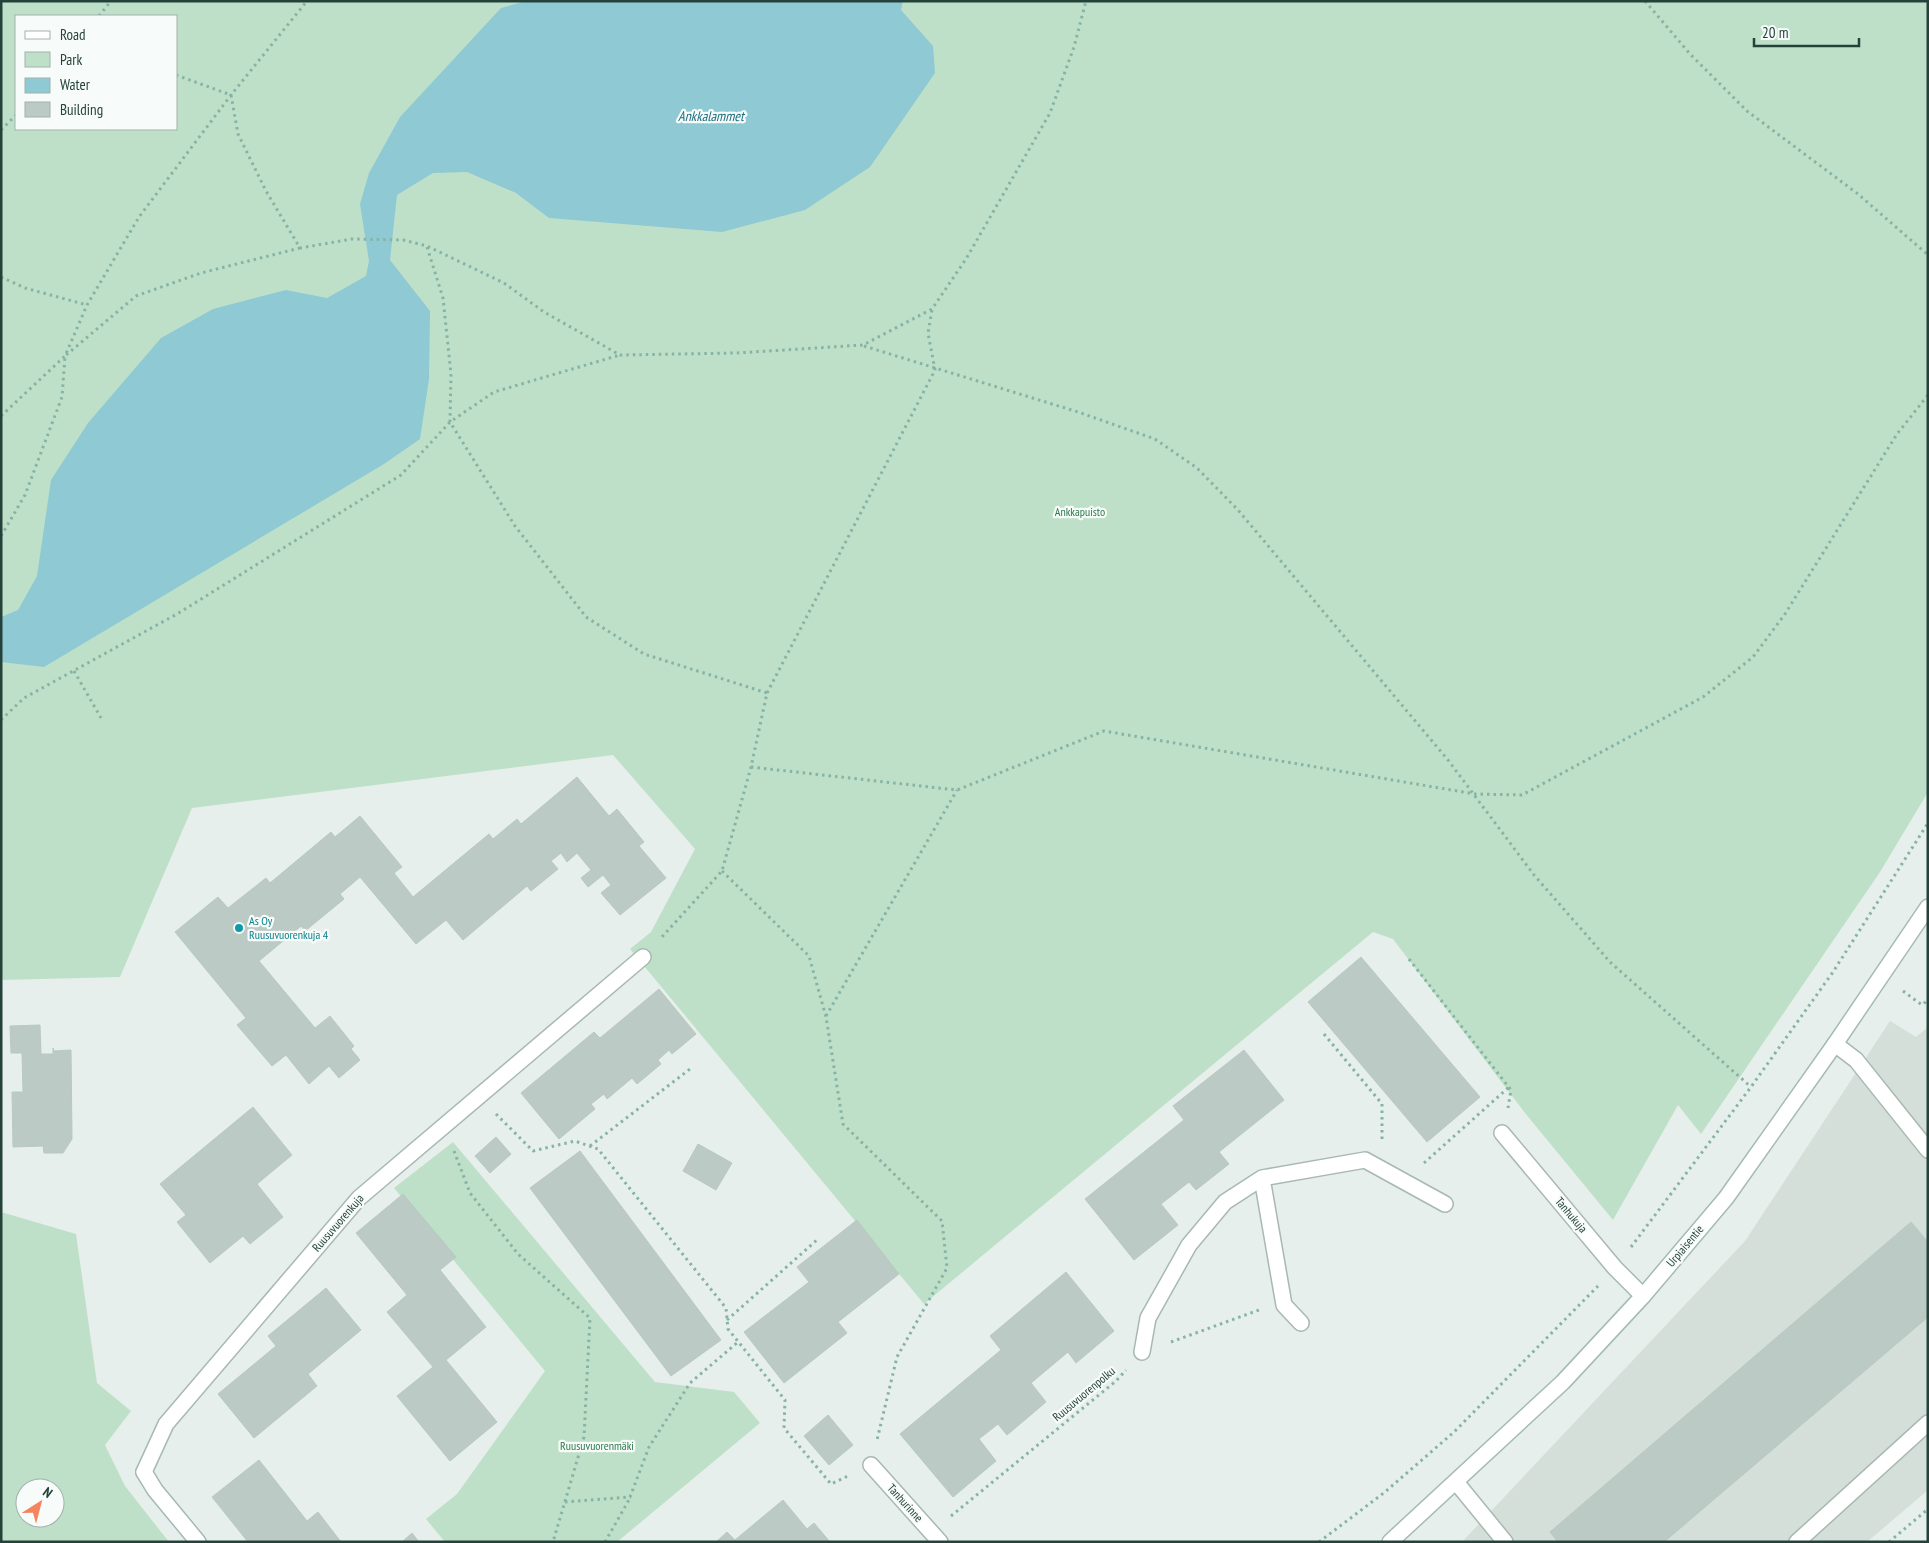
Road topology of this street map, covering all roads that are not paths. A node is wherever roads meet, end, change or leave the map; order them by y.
1 (1928, 906) edge
2 (643, 957) road end
3 (1835, 1044) junction
4 (1502, 1133) road end
5 (1928, 1150) edge
6 (1262, 1178) junction
7 (1445, 1204) dead end
8 (1643, 1296) junction
9 (1301, 1323) dead end
10 (1142, 1352) road end
11 (1928, 1423) edge
12 (871, 1465) road end
13 (1456, 1482) junction
14 (936, 1537) edge
15 (198, 1542) edge
16 (1390, 1542) edge
17 (1505, 1542) edge
18 (1797, 1542) edge

1 - 3 main road, Urpiaisentie
2 - 15 main road, Ruusuvuorenkuja
3 - 5 main road
3 - 8 main road, Urpiaisentie
4 - 8 main road, Tanhukuja
6 - 7 main road
6 - 9 main road
6 - 10 main road
8 - 13 main road, Urpiaisentie
11 - 18 main road
12 - 14 main road, Tanhurinne
13 - 16 main road, Urpiaisentie
13 - 17 main road

